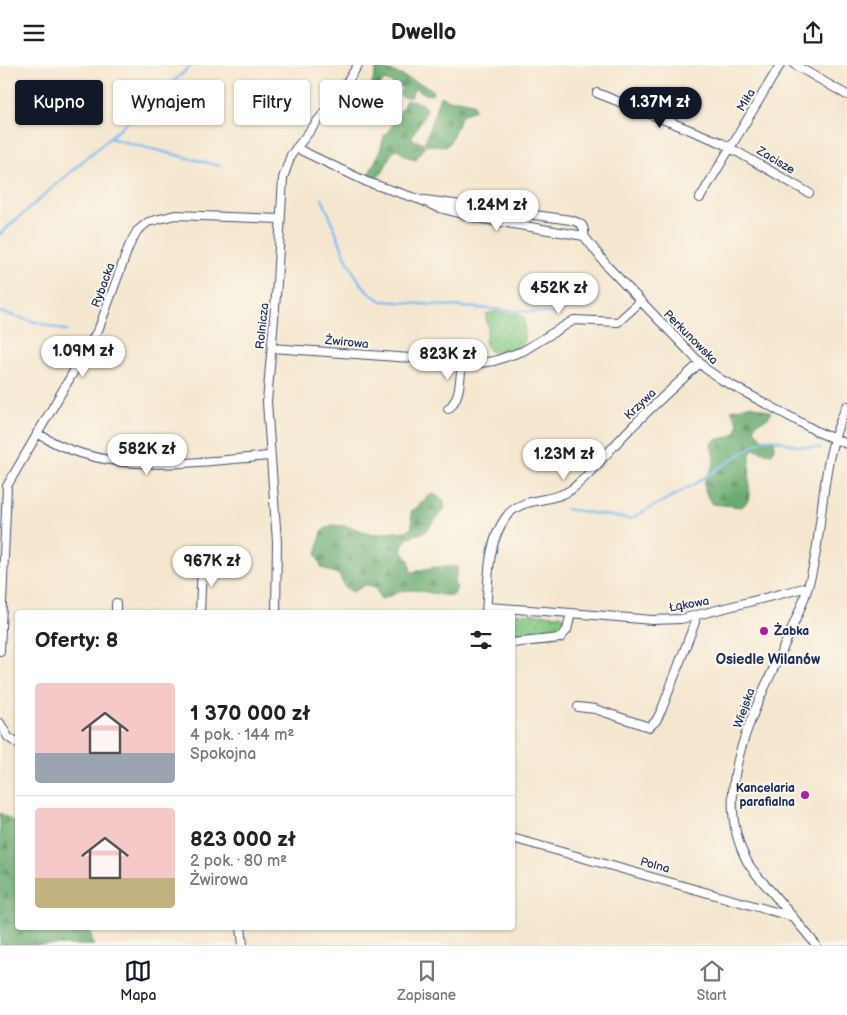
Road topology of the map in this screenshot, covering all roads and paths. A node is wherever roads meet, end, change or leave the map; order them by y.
1 (358, 65) edge
2 (795, 65) edge
3 (777, 66) edge
4 (597, 93) dead end
5 (847, 95) edge
6 (731, 147) junction
7 (296, 148) junction
8 (809, 193) dead end
9 (700, 198) dead end
10 (421, 200) junction
11 (280, 219) junction
12 (584, 236) junction
13 (640, 302) junction
14 (272, 347) junction
15 (462, 362) junction
16 (700, 363) junction
17 (847, 406) edge
18 (448, 409) dead end
19 (36, 433) junction
20 (833, 439) junction
21 (847, 444) edge
22 (270, 456) junction
23 (202, 562) dead end
24 (808, 587) junction
25 (116, 603) dead end
26 (116, 610) edge
27 (200, 610) edge
28 (276, 610) edge
29 (486, 610) edge
30 (515, 611) edge
31 (571, 613) junction
32 (694, 616) junction
33 (515, 643) edge
34 (0, 651) edge
35 (578, 707) dead end
36 (0, 723) edge
37 (15, 742) edge
38 (515, 839) edge
39 (790, 916) junction
40 (241, 930) edge
41 (242, 945) edge
42 (816, 945) edge

1 - 7 street, Rolnicza
2 - 5 street
3 - 6 street, Miła
4 - 6 street, Zacisze
6 - 8 street, Zacisze
6 - 9 street, Miła
7 - 10 street, Perkunowska
7 - 11 street, Rolnicza
10 - 12 street, Perkunowska
10 - 12 street, Perkunowska
11 - 14 street, Rolnicza
11 - 19 street, Rybacka
12 - 13 street, Perkunowska
13 - 15 street, Żwirowa
13 - 16 street, Perkunowska
14 - 15 street, Żwirowa
14 - 22 street, Rolnicza
15 - 18 street
16 - 20 street, Perkunowska
16 - 29 street, Krzywa
17 - 20 street, Wiejska
19 - 22 street
19 - 34 street, Rybacka
20 - 21 street, Perkunowska
20 - 24 street, Wiejska
22 - 28 street, Rolnicza
23 - 27 street
24 - 32 street, Łąkowa
24 - 39 street, Wiejska
25 - 26 street
30 - 31 street, Łąkowa
31 - 32 street, Łąkowa
31 - 33 street
32 - 35 street
36 - 37 street
38 - 39 street, Polna
39 - 42 street, Wiejska
40 - 41 street

